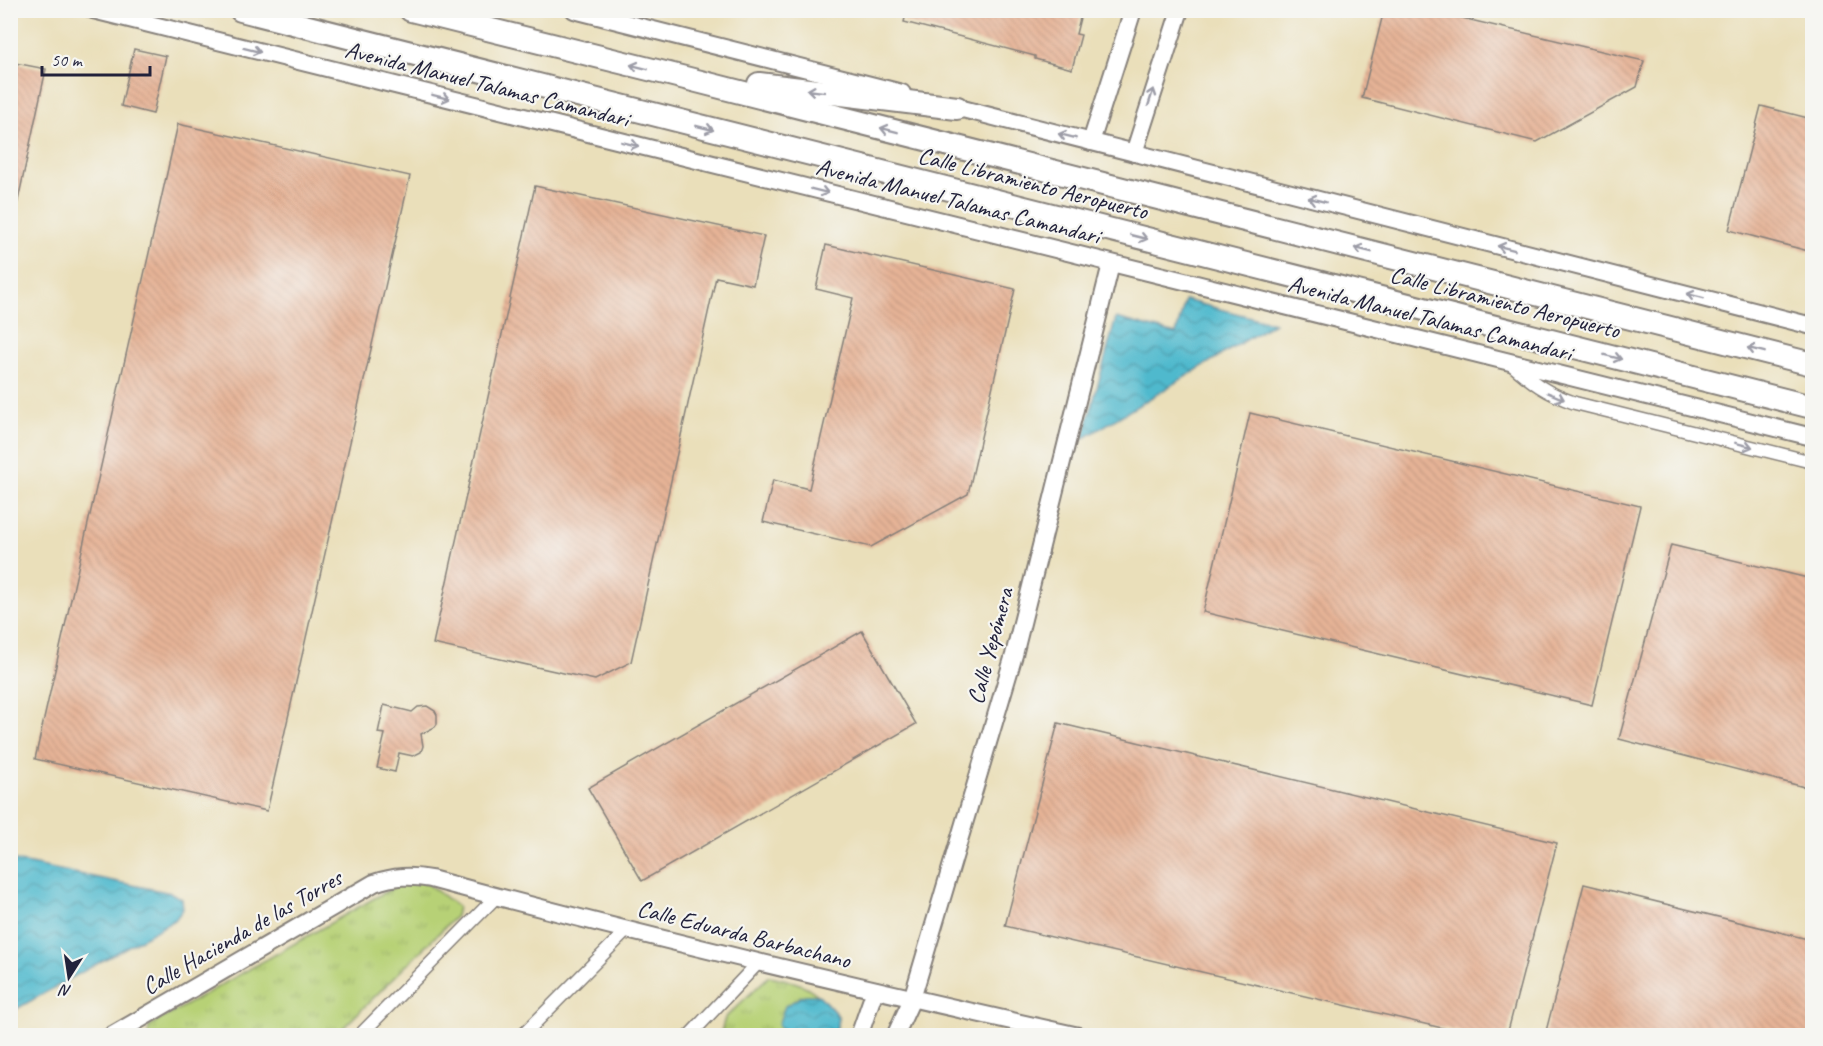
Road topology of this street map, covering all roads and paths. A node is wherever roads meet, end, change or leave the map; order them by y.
1 (93, 10) edge
2 (241, 10) edge
3 (411, 10) edge
4 (574, 10) edge
5 (1133, 10) edge
6 (1180, 10) edge
7 (666, 73) junction
8 (957, 108) junction
9 (1091, 142) junction
10 (1134, 153) junction
11 (1111, 264) junction
12 (1812, 326) edge
13 (1509, 362) junction
14 (1812, 364) edge
15 (1812, 407) edge
16 (1812, 437) edge
17 (1812, 462) edge
18 (398, 876) joint
19 (496, 897) junction
20 (627, 930) junction
21 (759, 962) junction
22 (875, 990) junction
23 (912, 999) junction
24 (694, 1034) edge
25 (113, 1035) edge
26 (359, 1035) edge
27 (522, 1035) edge
28 (859, 1035) edge
29 (895, 1035) edge
30 (1079, 1035) edge

1 -> 11 main road, Avenida Manuel Talamas Camandari
2 -> 15 highway, Calle Libramiento Aeropuerto
7 -> 3 highway, Calle Libramiento Aeropuerto
4 - 8 main road
5 - 9 main road
10 -> 6 main road
8 -> 7 highway
14 -> 7 highway, Calle Libramiento Aeropuerto
9 -> 8 main road
9 - 10 main road
12 -> 10 main road
11 - 13 main road, Avenida Manuel Talamas Camandari
11 - 23 main road, Calle Yepómera
13 - 16 main road, Avenida Manuel Talamas Camandari
13 -> 17 street
18 - 19 main road, Calle Eduarda Barbachano
18 - 25 main road, Calle Hacienda de las Torres
19 - 20 main road, Calle Eduarda Barbachano
19 - 26 street
20 - 21 main road, Calle Eduarda Barbachano
20 - 27 street
21 - 22 main road, Calle Eduarda Barbachano
21 - 24 street
22 - 23 main road, Calle Eduarda Barbachano
22 - 28 main road
23 - 29 main road, Calle Yepómera
23 - 30 main road, Calle Eduarda Barbachano

